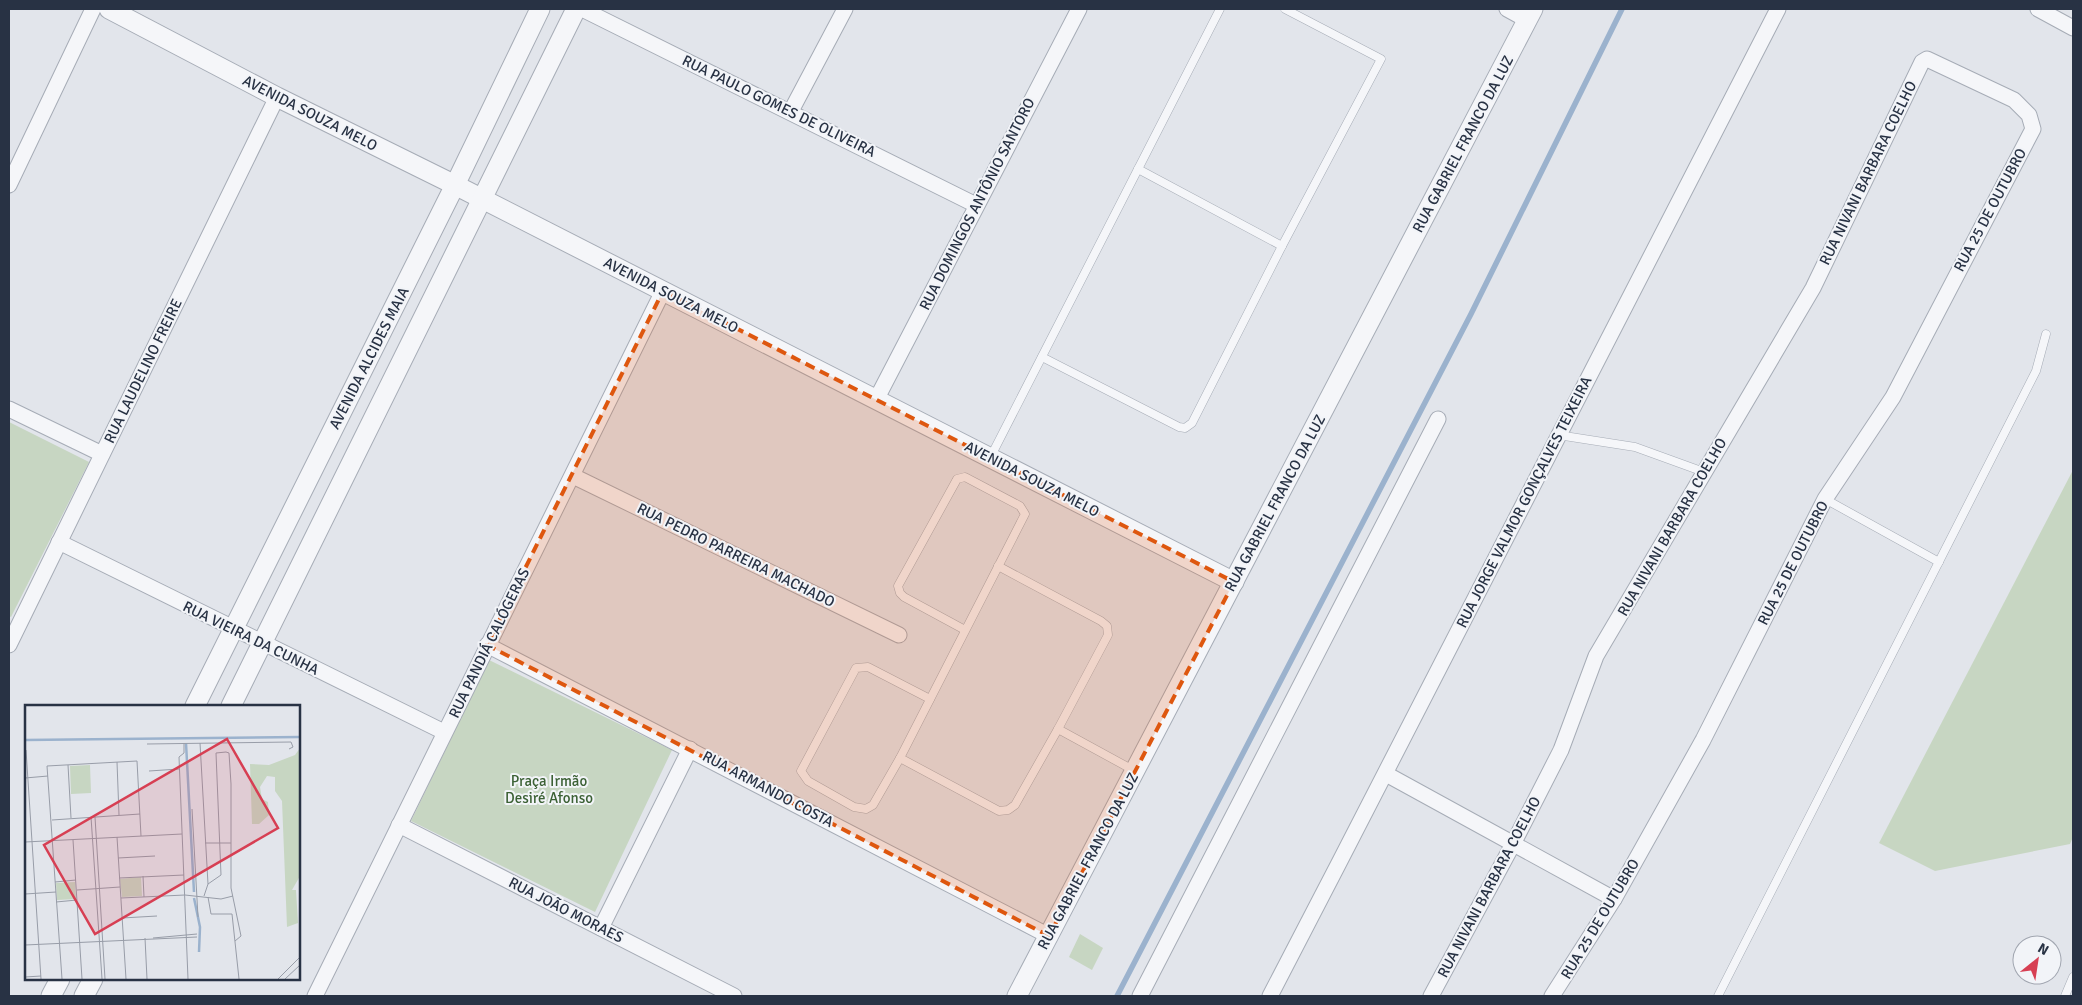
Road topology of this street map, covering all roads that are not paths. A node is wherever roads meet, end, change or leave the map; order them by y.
1 (93, 9) edge
2 (109, 9) edge
3 (540, 9) edge
4 (576, 9) edge
5 (582, 9) edge
6 (845, 9) edge
7 (1079, 9) edge
8 (1220, 9) edge
9 (1285, 9) edge
10 (1507, 9) edge
11 (1778, 9) edge
12 (2038, 9) edge
13 (1530, 14) edge
14 (2073, 28) edge
15 (277, 97) junction
16 (791, 112) junction
17 (2032, 129) joint
18 (1138, 169) junction
19 (9, 185) edge
20 (455, 185) junction
21 (482, 199) junction
22 (976, 205) junction
23 (1282, 246) junction
24 (663, 291) junction
25 (2046, 334) dead end
26 (1042, 357) junction
27 (876, 400) junction
28 (9, 409) edge
29 (1438, 419) dead end
30 (1558, 435) junction
31 (102, 454) junction
32 (990, 458) junction
33 (1704, 472) junction
34 (573, 476) junction
35 (1825, 499) junction
36 (59, 542) junction
37 (1939, 562) junction
38 (998, 566) junction
39 (1234, 582) junction
40 (12, 629) edge
41 (233, 629) junction
42 (965, 630) junction
43 (899, 635) dead end
44 (263, 644) junction
45 (9, 645) edge
46 (487, 645) junction
47 (930, 699) junction
48 (195, 705) edge
49 (232, 705) edge
50 (1058, 729) junction
51 (444, 732) junction
52 (690, 749) junction
53 (900, 758) junction
54 (1135, 771) junction
55 (1386, 774) junction
56 (399, 825) junction
57 (1513, 844) junction
58 (1614, 899) junction
59 (601, 928) junction
60 (1049, 936) junction
61 (2073, 977) edge
62 (59, 980) edge
63 (92, 980) edge
64 (51, 996) edge
65 (84, 996) edge
66 (315, 996) edge
67 (734, 996) edge
68 (1017, 996) edge
69 (1140, 996) edge
70 (1270, 996) edge
71 (1430, 996) edge
72 (1552, 996) edge
73 (1718, 996) edge
74 (2065, 996) edge

1 - 19 street
2 - 15 street, AVENIDA SOUZA MELO
3 - 20 street, AVENIDA ALCIDES MAIA
4 - 21 street, AVENIDA ALCIDES MAIA
5 - 16 street, RUA PAULO GOMES DE OLIVEIRA
6 - 16 street
7 - 22 street, RUA DOMINGOS ANTÔNIO SANTORO
8 - 18 lane
9 - 23 lane
10 - 13 street
11 - 30 street, RUA JORGE VALMOR GONÇALVES TEIXEIRA
12 - 14 street
13 - 39 street, RUA GABRIEL FRANCO DA LUZ
15 - 20 street, AVENIDA SOUZA MELO
15 - 31 street, RUA LAUDELINO FREIRE
16 - 22 street, RUA PAULO GOMES DE OLIVEIRA
17 - 33 street, RUA NIVANI BARBARA COELHO
17 - 35 street, RUA 25 DE OUTUBRO
18 - 23 lane
18 - 26 lane
20 - 21 street, AVENIDA SOUZA MELO
20 - 41 street, AVENIDA ALCIDES MAIA
21 - 24 street, AVENIDA SOUZA MELO
21 - 44 street, AVENIDA ALCIDES MAIA
22 - 27 street, RUA DOMINGOS ANTÔNIO SANTORO
23 - 26 lane
24 - 27 street, AVENIDA SOUZA MELO
24 - 34 street, RUA PANDIÁ CALÓGERAS
25 - 37 lane
26 - 32 lane
27 - 32 street, AVENIDA SOUZA MELO
28 - 31 street
29 - 69 street
30 - 33 lane
30 - 55 street, RUA JORGE VALMOR GONÇALVES TEIXEIRA
31 - 36 street, RUA LAUDELINO FREIRE
32 - 39 street, AVENIDA SOUZA MELO
33 - 57 street, RUA NIVANI BARBARA COELHO
34 - 43 street, RUA PEDRO PARREIRA MACHADO
34 - 46 street, RUA PANDIÁ CALÓGERAS
35 - 37 lane
35 - 58 street, RUA 25 DE OUTUBRO
36 - 40 street, RUA LAUDELINO FREIRE
36 - 41 street, RUA VIEIRA DA CUNHA
37 - 73 lane
38 - 42 lane
38 - 42 lane
38 - 50 lane
39 - 54 street, RUA GABRIEL FRANCO DA LUZ
40 - 45 street, RUA LAUDELINO FREIRE
41 - 44 street, RUA VIEIRA DA CUNHA
41 - 48 street, AVENIDA ALCIDES MAIA
42 - 47 lane
44 - 49 street, AVENIDA ALCIDES MAIA
44 - 51 street, RUA VIEIRA DA CUNHA
46 - 51 street, RUA PANDIÁ CALÓGERAS
46 - 52 street, RUA ARMANDO COSTA
47 - 53 lane
47 - 53 lane
50 - 53 lane
50 - 54 lane
51 - 56 street, RUA PANDIÁ CALÓGERAS
52 - 59 street
52 - 60 street, RUA ARMANDO COSTA
54 - 60 street, RUA GABRIEL FRANCO DA LUZ
55 - 57 street
55 - 70 street, RUA JORGE VALMOR GONÇALVES TEIXEIRA
56 - 59 street, RUA JOÃO MORAES
56 - 66 street, RUA PANDIÁ CALÓGERAS
57 - 58 street
57 - 71 street, RUA NIVANI BARBARA COELHO
58 - 72 street, RUA 25 DE OUTUBRO
59 - 67 street, RUA JOÃO MORAES
60 - 68 street, RUA GABRIEL FRANCO DA LUZ
61 - 74 lane
62 - 64 street
63 - 65 street

